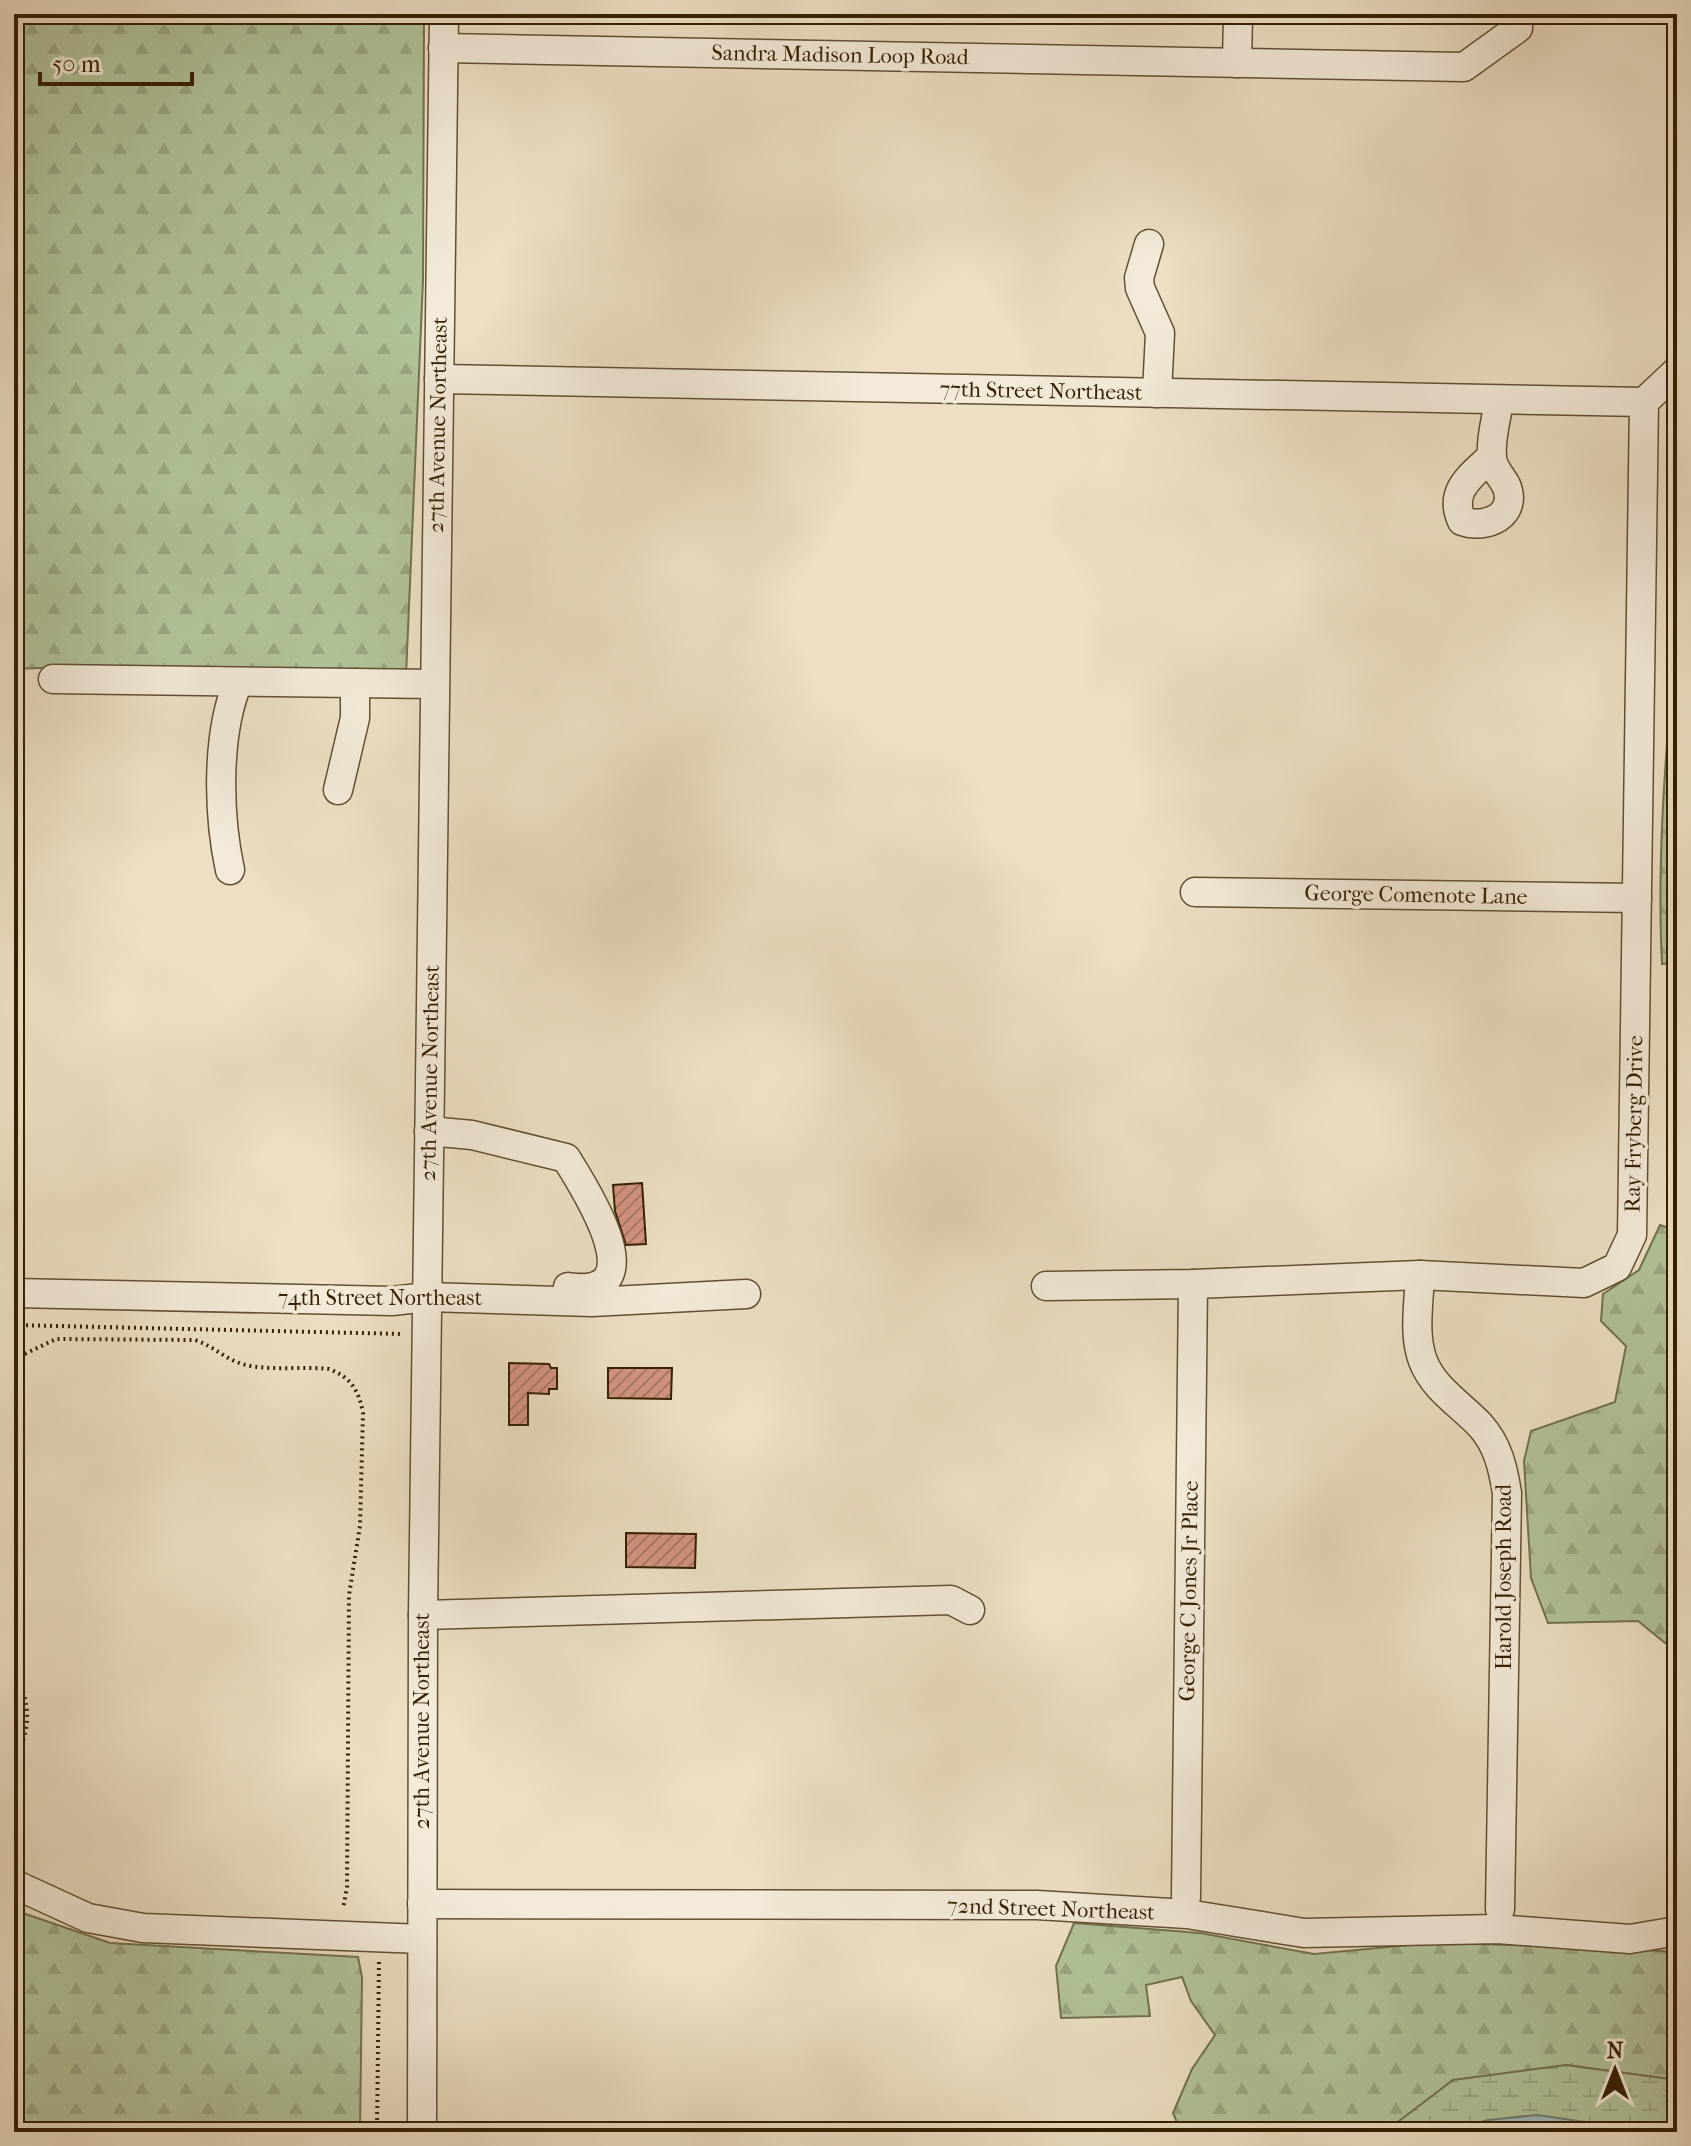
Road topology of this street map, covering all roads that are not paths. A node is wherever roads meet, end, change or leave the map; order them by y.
1 (444, 14) edge
2 (1238, 14) edge
3 (1518, 14) edge
4 (443, 48) junction
5 (1237, 63) junction
6 (1149, 244) dead end
7 (1677, 371) edge
8 (439, 379) junction
9 (1157, 393) junction
10 (1499, 400) junction
11 (1644, 402) junction
12 (1491, 457) dead end
13 (53, 679) dead end
14 (238, 682) junction
15 (355, 683) junction
16 (434, 684) junction
17 (338, 790) dead end
18 (230, 870) dead end
19 (1195, 892) dead end
20 (1637, 898) junction
21 (429, 1131) junction
22 (1420, 1275) junction
23 (1193, 1284) junction
24 (1046, 1286) dead end
25 (427, 1290) junction
26 (14, 1293) edge
27 (746, 1294) dead end
28 (970, 1610) dead end
29 (423, 1615) junction
30 (14, 1884) edge
31 (1186, 1897) dead end
32 (422, 1904) junction
33 (1500, 1909) dead end
34 (1677, 1931) edge
35 (422, 1939) junction
36 (422, 2132) edge

1 - 4 street, 27th Avenue Northeast
2 - 5 street
3 - 5 street, Sandra Madison Loop Road
4 - 5 street, Sandra Madison Loop Road
4 - 8 street, 27th Avenue Northeast
6 - 9 street
7 - 11 street
8 - 9 street, 77th Street Northeast
8 - 16 street, 27th Avenue Northeast
9 - 10 street, 77th Street Northeast
10 - 11 street, 77th Street Northeast
10 - 12 street
11 - 20 street, Ray Fryberg Drive
13 - 14 street
14 - 15 street
14 - 18 street
15 - 16 street
15 - 17 street
16 - 21 street, 27th Avenue Northeast
19 - 20 street, George Comenote Lane
20 - 22 street, Ray Fryberg Drive
21 - 25 street, 27th Avenue Northeast
21 - 25 street
22 - 23 street, Ray Fryberg Drive
22 - 33 street, Harold Joseph Road
23 - 24 street, Ray Fryberg Drive
23 - 31 street, George C Jones Jr Place
25 - 26 street, 74th Street Northeast
25 - 27 street, 74th Street Northeast
25 - 29 street, 27th Avenue Northeast
28 - 29 street
29 - 32 street, 27th Avenue Northeast
30 - 35 street
32 - 34 street, 72nd Street Northeast
32 - 35 street, 27th Avenue Northeast
35 - 36 street, 27th Avenue Northeast

